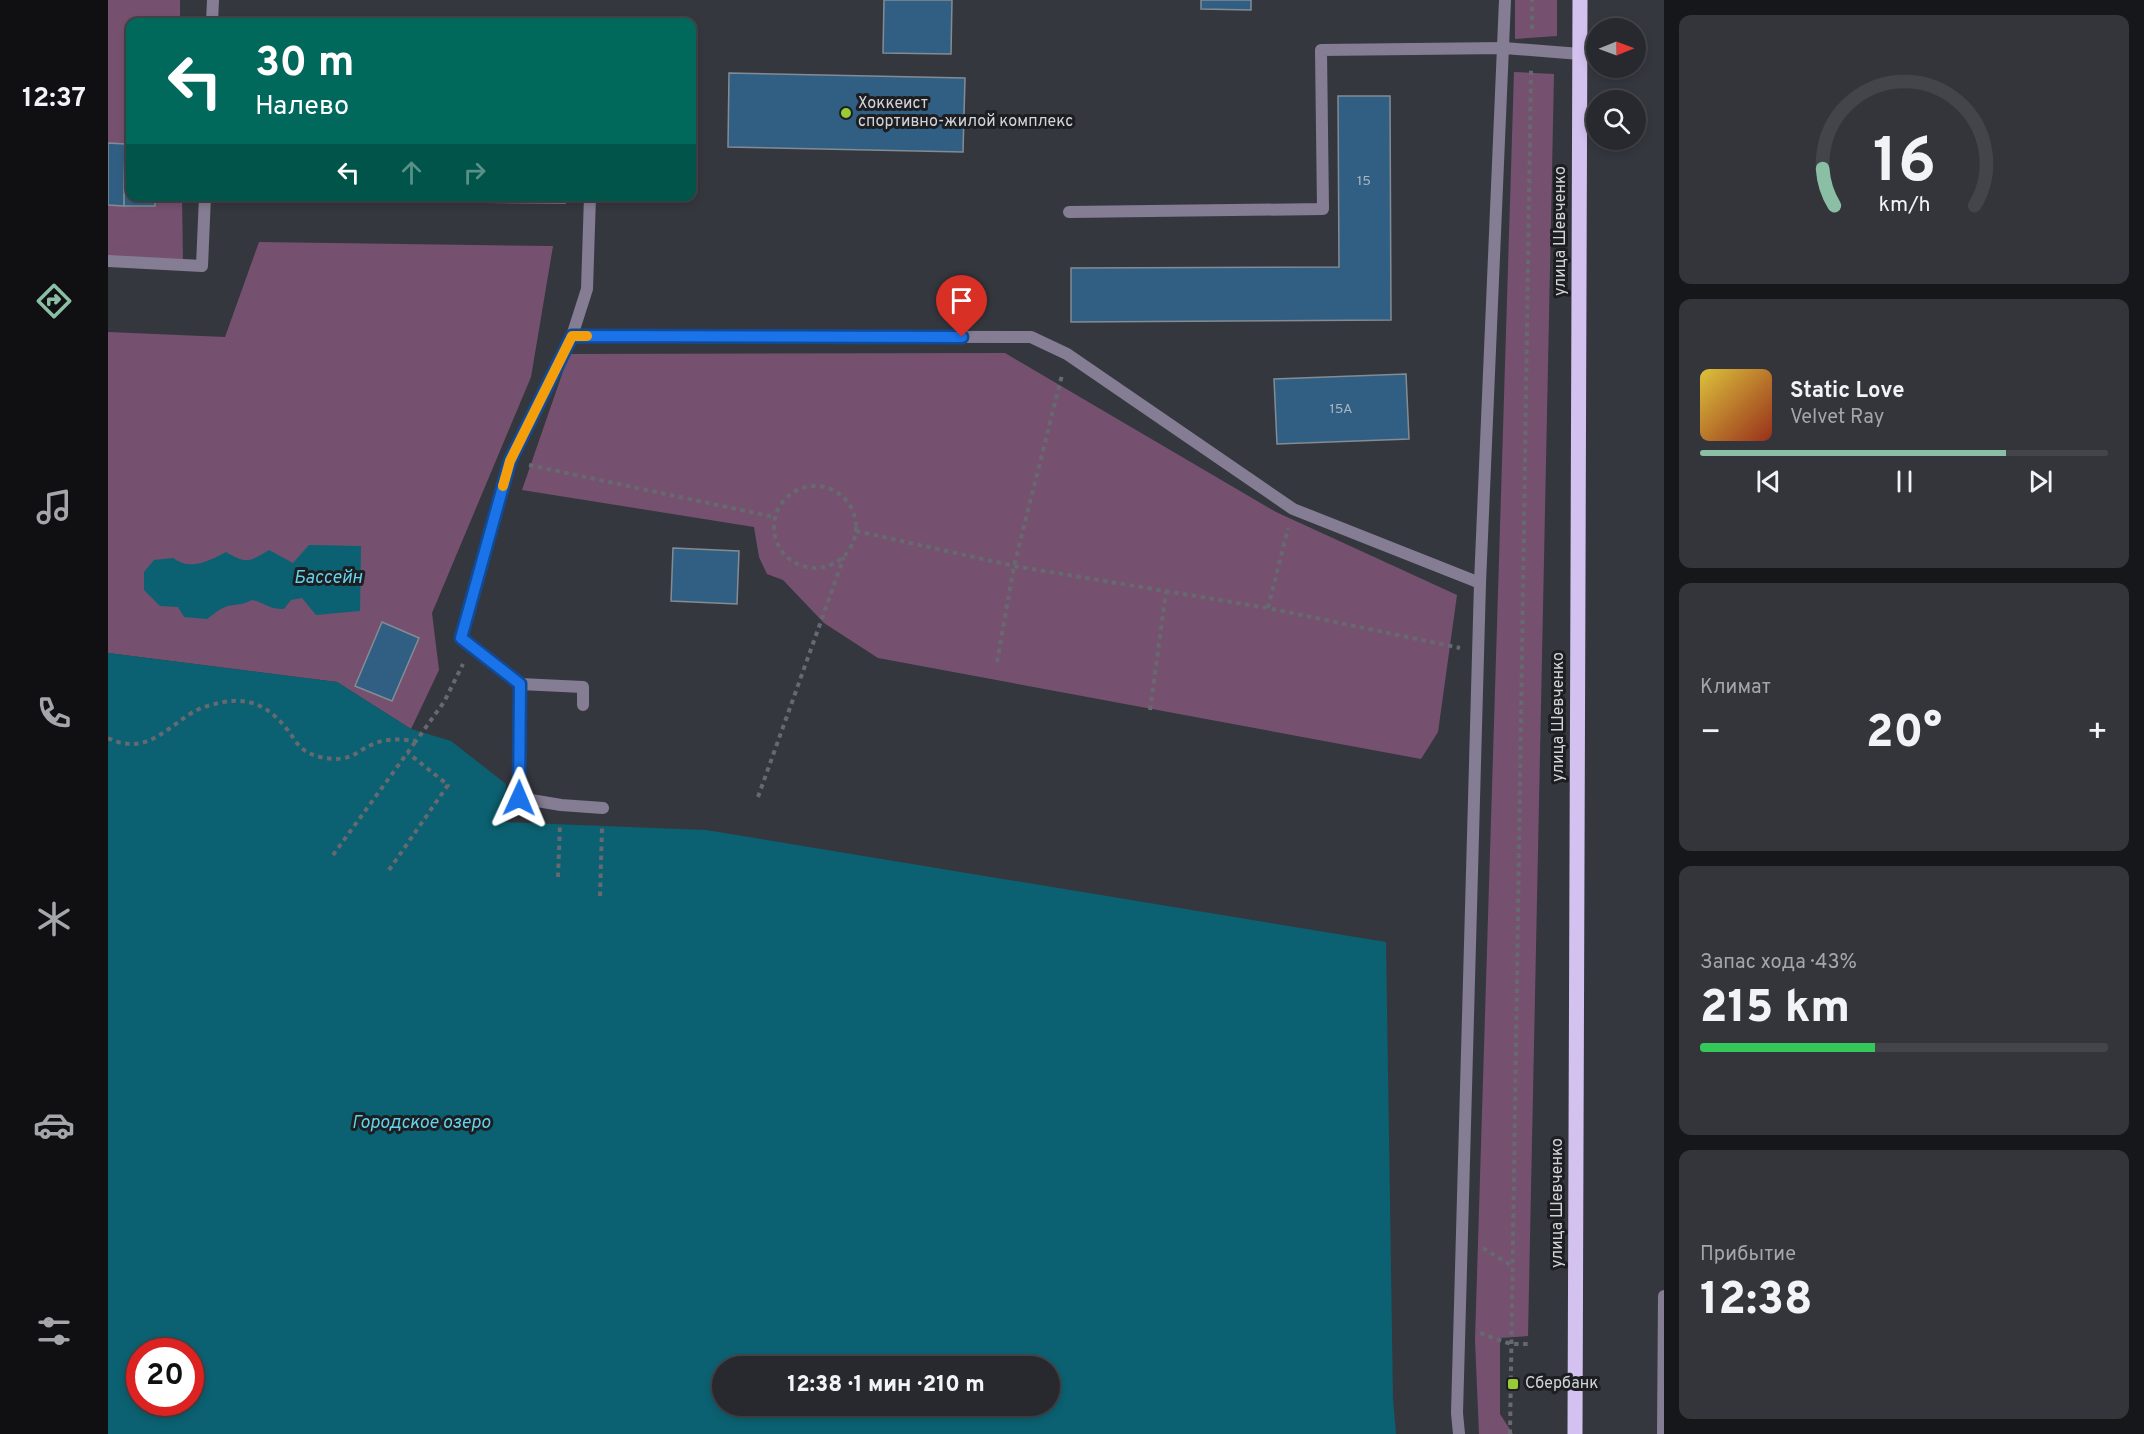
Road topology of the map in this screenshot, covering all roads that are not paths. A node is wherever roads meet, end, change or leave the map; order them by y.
1 (213, 0) edge
2 (1505, 0) edge
3 (1580, 0) edge
4 (212, 18) edge
5 (1504, 48) junction
6 (1580, 54) junction
7 (205, 201) edge
8 (590, 201) edge
9 (1069, 212) dead end
10 (108, 261) edge
11 (572, 336) junction
12 (1480, 583) junction
13 (520, 684) junction
14 (583, 705) dead end
15 (603, 808) road end
16 (1664, 1296) edge
17 (1459, 1434) edge
18 (1575, 1434) edge
19 (1663, 1434) edge

1 - 4 street
2 - 5 street
3 - 6 main road, улица Шевченко
5 - 6 street
5 - 9 street
5 - 12 street
6 - 18 main road, улица Шевченко
7 - 10 street
8 - 11 street
11 - 12 street
11 - 13 street
12 - 17 street
13 - 14 street
13 - 15 street
16 - 19 street

